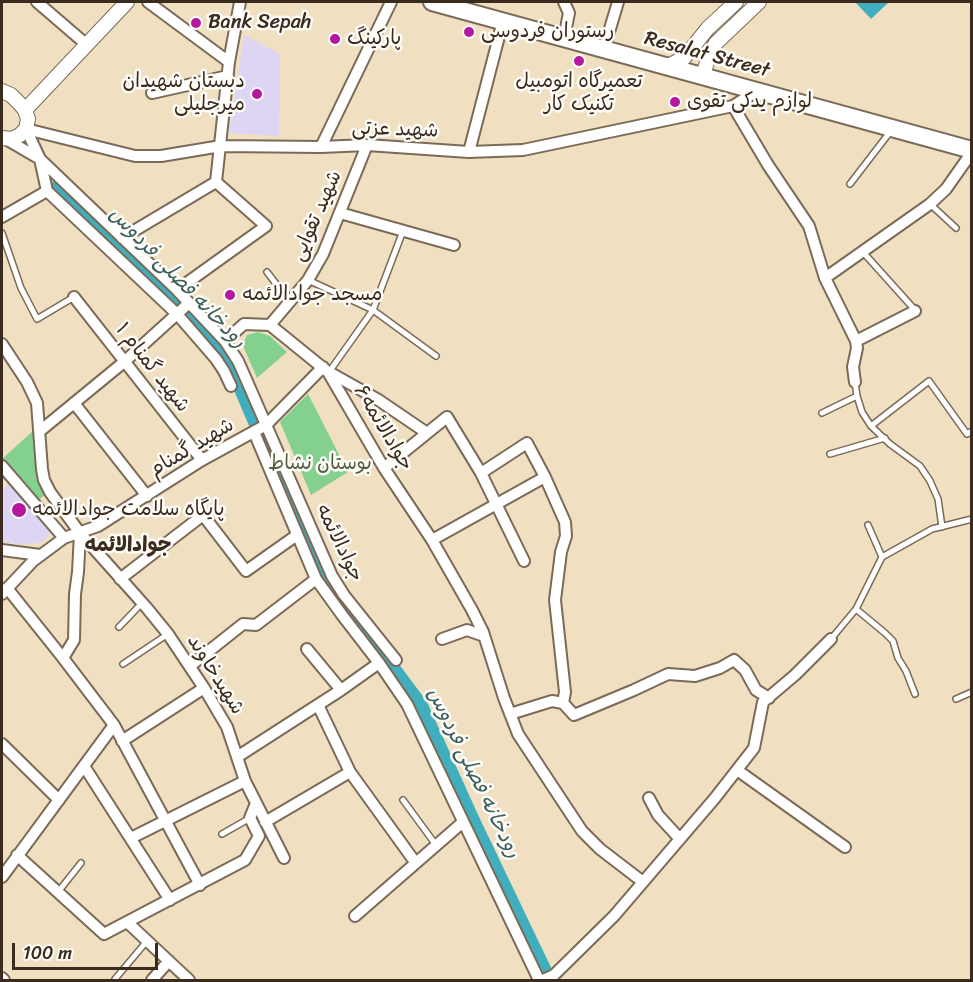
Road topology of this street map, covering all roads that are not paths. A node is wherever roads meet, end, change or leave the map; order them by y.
1 (37, 2) edge
2 (127, 2) edge
3 (148, 2) edge
4 (240, 2) edge
5 (391, 2) edge
6 (432, 2) edge
7 (564, 2) edge
8 (618, 2) edge
9 (736, 2) edge
10 (759, 2) edge
11 (461, 5) edge
12 (503, 21) junction
13 (564, 38) junction
14 (87, 45) junction
15 (604, 49) junction
16 (229, 62) junction
17 (668, 66) junction
18 (228, 76) junction
19 (703, 76) junction
20 (2, 91) edge
21 (757, 91) junction
22 (152, 93) dead end
23 (733, 106) junction
24 (25, 110) junction
25 (893, 128) junction
26 (26, 129) junction
27 (3, 138) edge
28 (367, 145) junction
29 (221, 146) junction
30 (321, 147) junction
31 (972, 151) edge
32 (469, 152) junction
33 (40, 159) junction
34 (216, 182) junction
35 (850, 183) dead end
36 (47, 191) junction
37 (930, 204) junction
38 (340, 213) junction
39 (2, 217) edge
40 (956, 228) dead end
41 (403, 231) junction
42 (2, 233) edge
43 (122, 238) junction
44 (454, 245) dead end
45 (862, 251) junction
46 (267, 272) dead end
47 (825, 278) junction
48 (308, 280) junction
49 (177, 290) junction
50 (74, 297) joint
51 (290, 302) junction
52 (189, 303) junction
53 (373, 310) junction
54 (915, 311) joint
55 (177, 314) junction
56 (270, 325) junction
57 (225, 341) junction
58 (856, 341) junction
59 (2, 344) edge
60 (436, 356) dead end
61 (124, 362) junction
62 (325, 370) junction
63 (855, 382) joint
64 (231, 386) dead end
65 (857, 396) junction
66 (74, 403) junction
67 (822, 413) dead end
68 (266, 425) junction
69 (871, 426) junction
70 (40, 431) junction
71 (972, 431) edge
72 (254, 432) junction
73 (428, 433) junction
74 (885, 438) junction
75 (830, 454) dead end
76 (202, 460) junction
77 (2, 466) edge
78 (384, 468) junction
79 (481, 473) junction
80 (545, 477) junction
81 (147, 496) junction
82 (496, 504) junction
83 (972, 519) edge
84 (868, 525) dead end
85 (942, 527) junction
86 (80, 533) junction
87 (297, 535) junction
88 (64, 537) junction
89 (432, 540) junction
90 (2, 550) edge
91 (2, 556) edge
92 (882, 557) junction
93 (37, 558) junction
94 (524, 561) dead end
95 (120, 579) junction
96 (316, 579) junction
97 (4, 591) edge
98 (142, 603) junction
99 (856, 609) junction
100 (119, 627) dead end
101 (168, 634) junction
102 (484, 636) junction
103 (442, 639) dead end
104 (831, 639) joint
105 (307, 649) dead end
106 (63, 658) junction
107 (396, 660) dead end
108 (379, 663) junction
109 (123, 664) dead end
110 (190, 666) junction
111 (204, 688) junction
112 (342, 690) junction
113 (972, 692) edge
114 (915, 694) dead end
115 (768, 698) junction
116 (956, 699) dead end
117 (563, 703) junction
118 (318, 705) junction
119 (510, 714) junction
120 (114, 725) junction
121 (122, 741) junction
122 (2, 744) edge
123 (237, 756) junction
124 (84, 766) junction
125 (737, 770) junction
126 (350, 772) junction
127 (245, 781) junction
128 (649, 798) dead end
129 (59, 800) junction
130 (403, 800) dead end
131 (261, 812) junction
132 (250, 818) junction
133 (165, 821) junction
134 (463, 822) junction
135 (222, 834) dead end
136 (131, 838) junction
137 (680, 839) junction
138 (436, 845) junction
139 (844, 847) dead end
140 (17, 855) junction
141 (284, 858) dead end
142 (81, 862) dead end
143 (415, 862) junction
144 (2, 877) edge
145 (643, 882) junction
146 (200, 885) junction
147 (58, 892) junction
148 (170, 900) junction
149 (355, 916) dead end
150 (127, 922) junction
151 (147, 941) junction
152 (169, 961) junction
153 (115, 979) dead end
154 (152, 981) edge
155 (189, 981) edge
156 (541, 981) edge

1 - 14 street
2 - 14 main road
3 - 16 street
4 - 16 street
5 - 30 street
6 - 11 main road, Resalat Street
7 - 13 street
8 - 15 street
9 - 17 main road
10 - 19 main road
11 - 12 main road, Resalat Street
12 - 13 main road, Resalat Street
12 - 32 street
13 - 15 main road, Resalat Street
14 - 24 main road
15 - 17 main road, Resalat Street
16 - 18 street
17 - 19 main road, Resalat Street
18 - 22 street
18 - 29 street
19 - 21 main road, Resalat Street
20 - 24 main road
21 - 23 street, شهید عزتی
21 - 25 main road, Resalat Street
23 - 32 street, شهید عزتی
23 - 47 street
24 - 26 main road
25 - 31 main road, Resalat Street
25 - 35 lane
26 - 27 main road
26 - 29 street, شهید عزتی
26 - 33 street, جوادالائمه
27 - 33 street, جوادالائمه
28 - 30 street, شهید عزتی
28 - 32 street, شهید عزتی
28 - 38 street, شهید تقوایی
29 - 30 street, شهید عزتی
29 - 34 street
31 - 37 street
33 - 36 street, جوادالائمه
33 - 43 street, جوادالائمه
34 - 43 street
34 - 49 street
36 - 39 street
36 - 55 street
37 - 40 lane
37 - 45 street
38 - 41 street
38 - 48 street, شهید تقوایی
41 - 44 street
41 - 53 lane
42 - 50 lane
43 - 49 street, جوادالائمه
45 - 47 street
45 - 54 lane
46 - 51 lane
47 - 58 street
48 - 51 street, شهید تقوایی
48 - 53 lane
49 - 52 street, جوادالائمه
50 - 61 street, شهید گمنام ۱
51 - 56 street, شهید تقوایی
52 - 55 street
52 - 57 street, جوادالائمه
53 - 60 lane
53 - 62 lane
54 - 58 street
55 - 61 street
55 - 64 street
56 - 57 street
56 - 62 street, جوادالائمه۶
57 - 68 street, جوادالائمه
58 - 63 street
59 - 70 street, شهیدخاوند
61 - 66 street
61 - 76 street, شهید گمنام ۱
62 - 68 street, شهید گمنام
62 - 73 street
62 - 78 street, جوادالائمه۶
63 - 65 lane
65 - 67 lane
65 - 69 lane
66 - 70 street
66 - 81 street
68 - 72 street, شهید گمنام
68 - 107 street, جوادالائمه
69 - 71 lane
69 - 74 lane
70 - 86 street, شهیدخاوند
72 - 76 street, شهید گمنام
72 - 87 street, جوادالائمه
73 - 78 street
73 - 79 street
74 - 75 lane
74 - 85 lane
76 - 81 street, شهید گمنام
77 - 88 street
78 - 89 street, جوادالائمه۶
79 - 80 street
79 - 82 street
80 - 82 street
80 - 117 street
81 - 86 street, شهید گمنام
82 - 89 street
82 - 94 street
83 - 85 lane
84 - 92 lane
85 - 92 lane
86 - 88 street, شهید گمنام
86 - 95 street, شهیدخاوند
86 - 106 street
87 - 95 street
87 - 96 street, جوادالائمه
88 - 93 street, شهید گمنام
89 - 102 street, جوادالائمه۶
90 - 93 street
91 - 93 street
92 - 99 lane
93 - 97 street, شهید گمنام
95 - 98 street, شهیدخاوند
96 - 108 street, جوادالائمه
96 - 110 street
97 - 106 street
98 - 100 lane
98 - 101 street, شهیدخاوند
99 - 104 lane
99 - 114 lane
101 - 109 lane
101 - 110 street, شهیدخاوند
102 - 103 street
102 - 119 street, جوادالائمه۶
104 - 115 street
105 - 112 street
106 - 120 street
108 - 112 street
108 - 134 street, جوادالائمه
110 - 111 street, شهیدخاوند
111 - 121 street
111 - 123 street, شهیدخاوند
112 - 118 street
113 - 116 lane
115 - 117 street
115 - 125 street
117 - 119 street
118 - 123 street
118 - 126 street
119 - 145 street, جوادالائمه۶
120 - 121 street
120 - 124 street
121 - 133 street
122 - 129 street
123 - 127 street, شهیدخاوند
124 - 129 street
124 - 136 street
125 - 137 street
125 - 139 street
126 - 131 street
126 - 143 street
127 - 131 street, شهیدخاوند
127 - 133 street
128 - 137 street
129 - 140 street
130 - 138 lane
131 - 132 street
131 - 141 street, شهیدخاوند
132 - 135 lane
132 - 146 street
133 - 136 street
133 - 146 street
134 - 138 street
134 - 156 street, جوادالائمه
136 - 148 street
137 - 145 street
138 - 143 street
140 - 144 street
140 - 147 street
142 - 147 lane
143 - 149 street
145 - 156 street
146 - 148 street
147 - 150 street
148 - 150 street
150 - 151 street
151 - 152 street
151 - 153 lane
152 - 154 street
152 - 155 street

